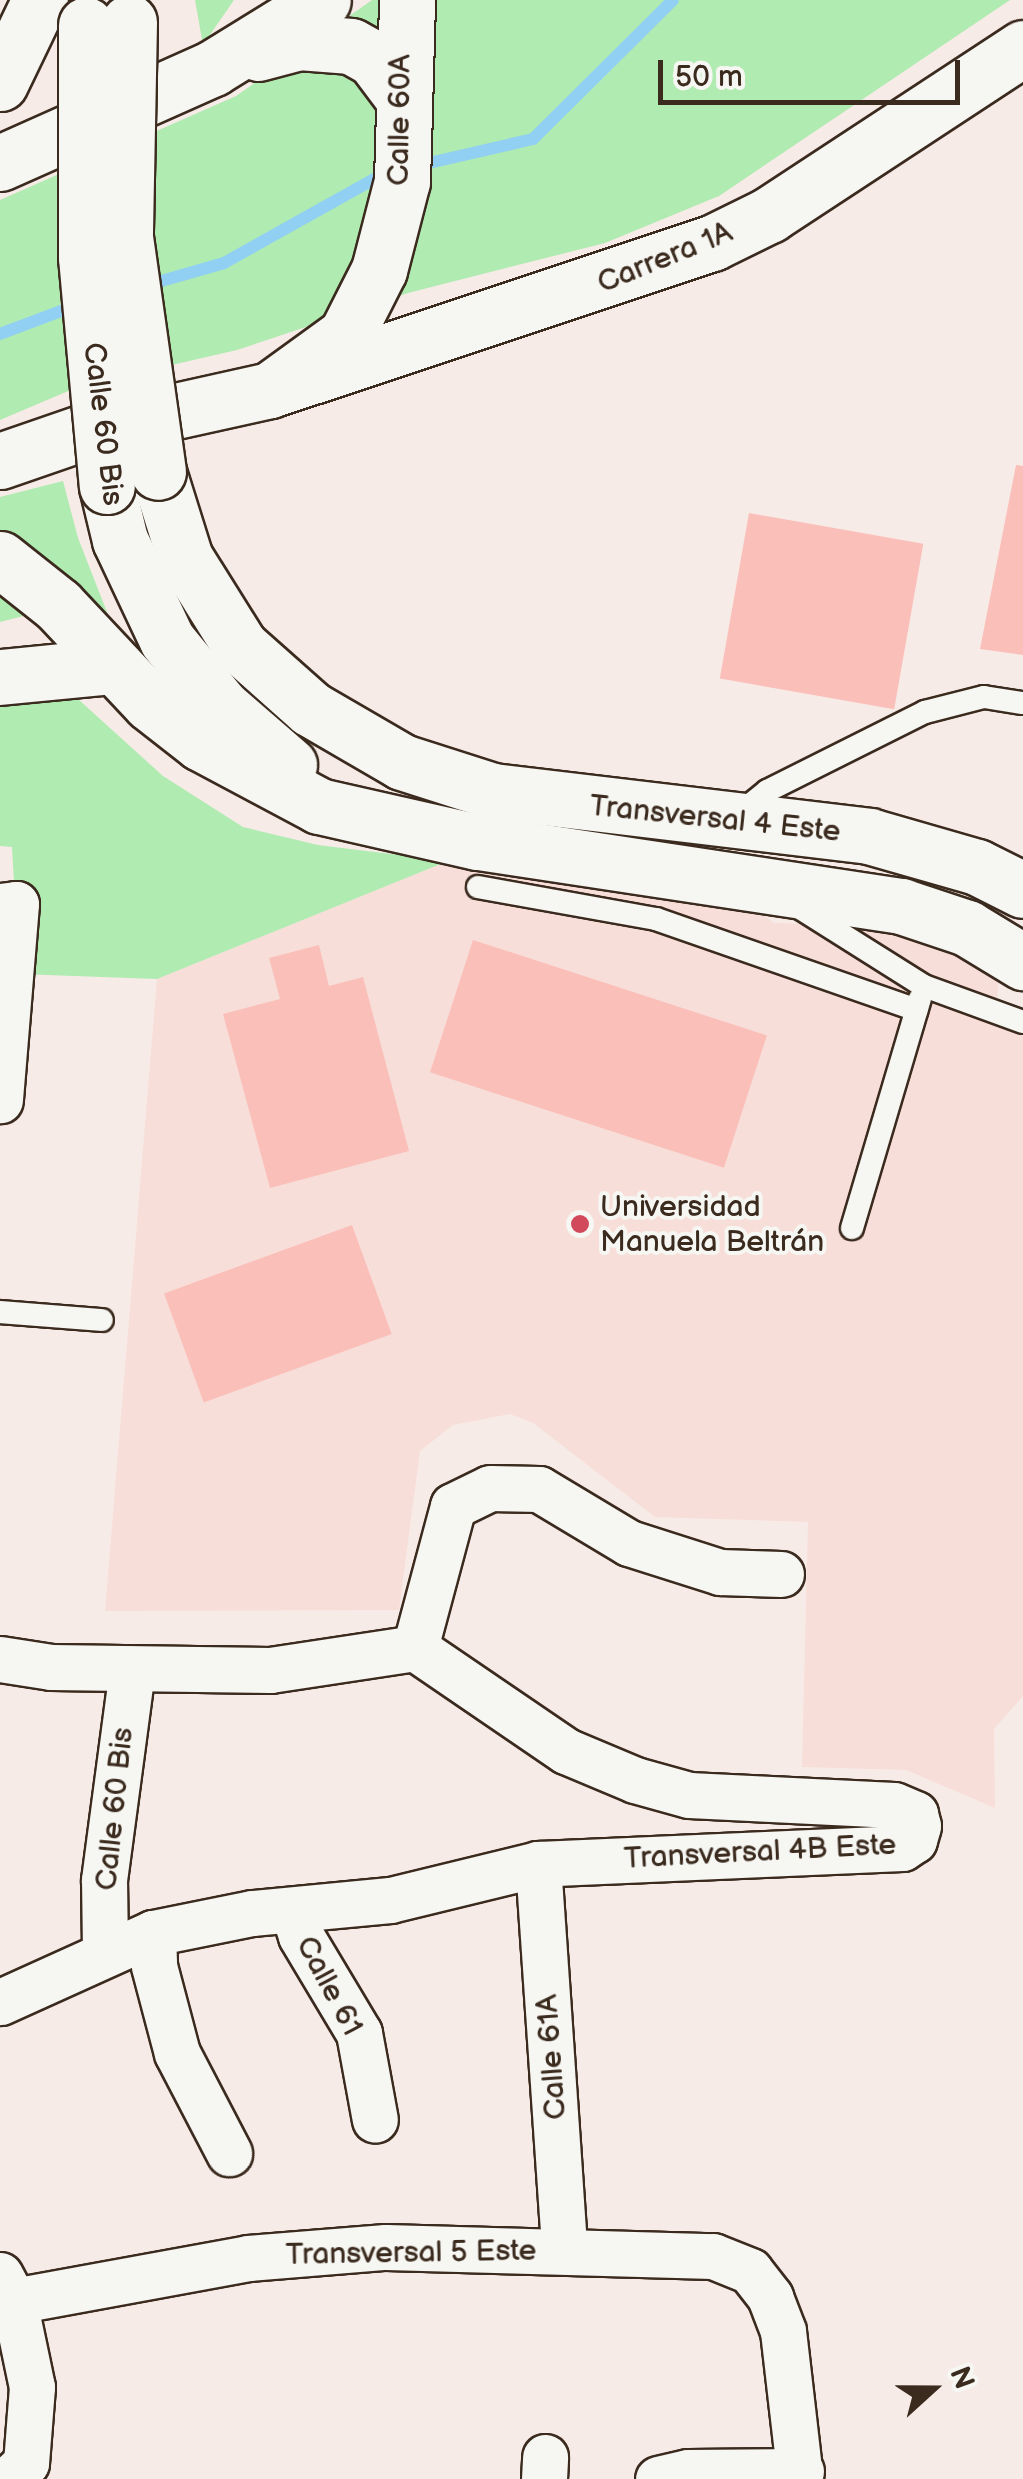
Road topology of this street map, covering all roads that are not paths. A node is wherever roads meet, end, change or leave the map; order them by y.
1 (258, 0) edge
2 (323, 0) edge
3 (406, 0) edge
4 (95, 9) edge
5 (1023, 48) edge
6 (235, 58) junction
7 (0, 83) edge
8 (404, 99) junction
9 (0, 162) edge
10 (270, 390) junction
11 (0, 462) edge
12 (132, 479) junction
13 (0, 559) edge
14 (113, 666) junction
15 (0, 677) edge
16 (1023, 703) edge
17 (402, 762) joint
18 (734, 819) junction
19 (415, 826) junction
20 (766, 881) junction
21 (478, 886) dead end
22 (1023, 890) edge
23 (8, 905) edge
24 (1023, 962) edge
25 (924, 986) junction
26 (917, 1010) junction
27 (1023, 1022) edge
28 (0, 1100) edge
29 (852, 1228) dead end
30 (0, 1312) edge
31 (102, 1320) dead end
32 (780, 1574) dead end
33 (415, 1648) junction
34 (0, 1659) edge
35 (132, 1669) junction
36 (538, 1864) junction
37 (293, 1911) junction
38 (154, 1933) junction
39 (106, 1950) junction
40 (1, 2007) edge
41 (374, 2120) dead end
42 (230, 2153) dead end
43 (564, 2250) junction
44 (7, 2288) edge
45 (18, 2471) edge
46 (801, 2475) edge
47 (658, 2479) edge

1 - 6 main road
2 - 6 main road
3 - 8 main road, Calle 60A
4 - 7 main road
4 - 12 main road, Calle 60 Bis, bridge
5 - 10 main road, Carrera 1A
6 - 8 main road
6 - 9 main road
8 - 10 main road, Calle 60A
10 - 11 main road, Calle 60A
12 - 17 main road, Calle 60 Bis
12 - 19 main road, Calle 60 Bis
13 - 14 main road
14 - 15 main road
14 - 19 main road
16 - 18 lane
17 - 18 main road, Transversal 4 Este
18 - 22 main road, Transversal 4 Este
19 - 20 main road, Transversal 4 Este
20 - 24 main road, Transversal 4 Este
20 - 25 lane
21 - 26 lane
23 - 28 street
25 - 26 lane
25 - 27 lane
26 - 29 lane
30 - 31 lane
32 - 33 street
33 - 35 street
33 - 36 street, Transversal 4B Este
34 - 35 street
35 - 39 street, Calle 60 Bis
36 - 37 street, Transversal 4B Este
36 - 43 street, Calle 61A
37 - 38 street, Transversal 4B Este
37 - 41 street, Calle 61
38 - 39 street, Transversal 4B Este
38 - 42 street
39 - 40 street, Transversal 4B Este
43 - 44 street, Transversal 5 Este
43 - 46 street, Transversal 5 Este
44 - 45 street
46 - 47 street

